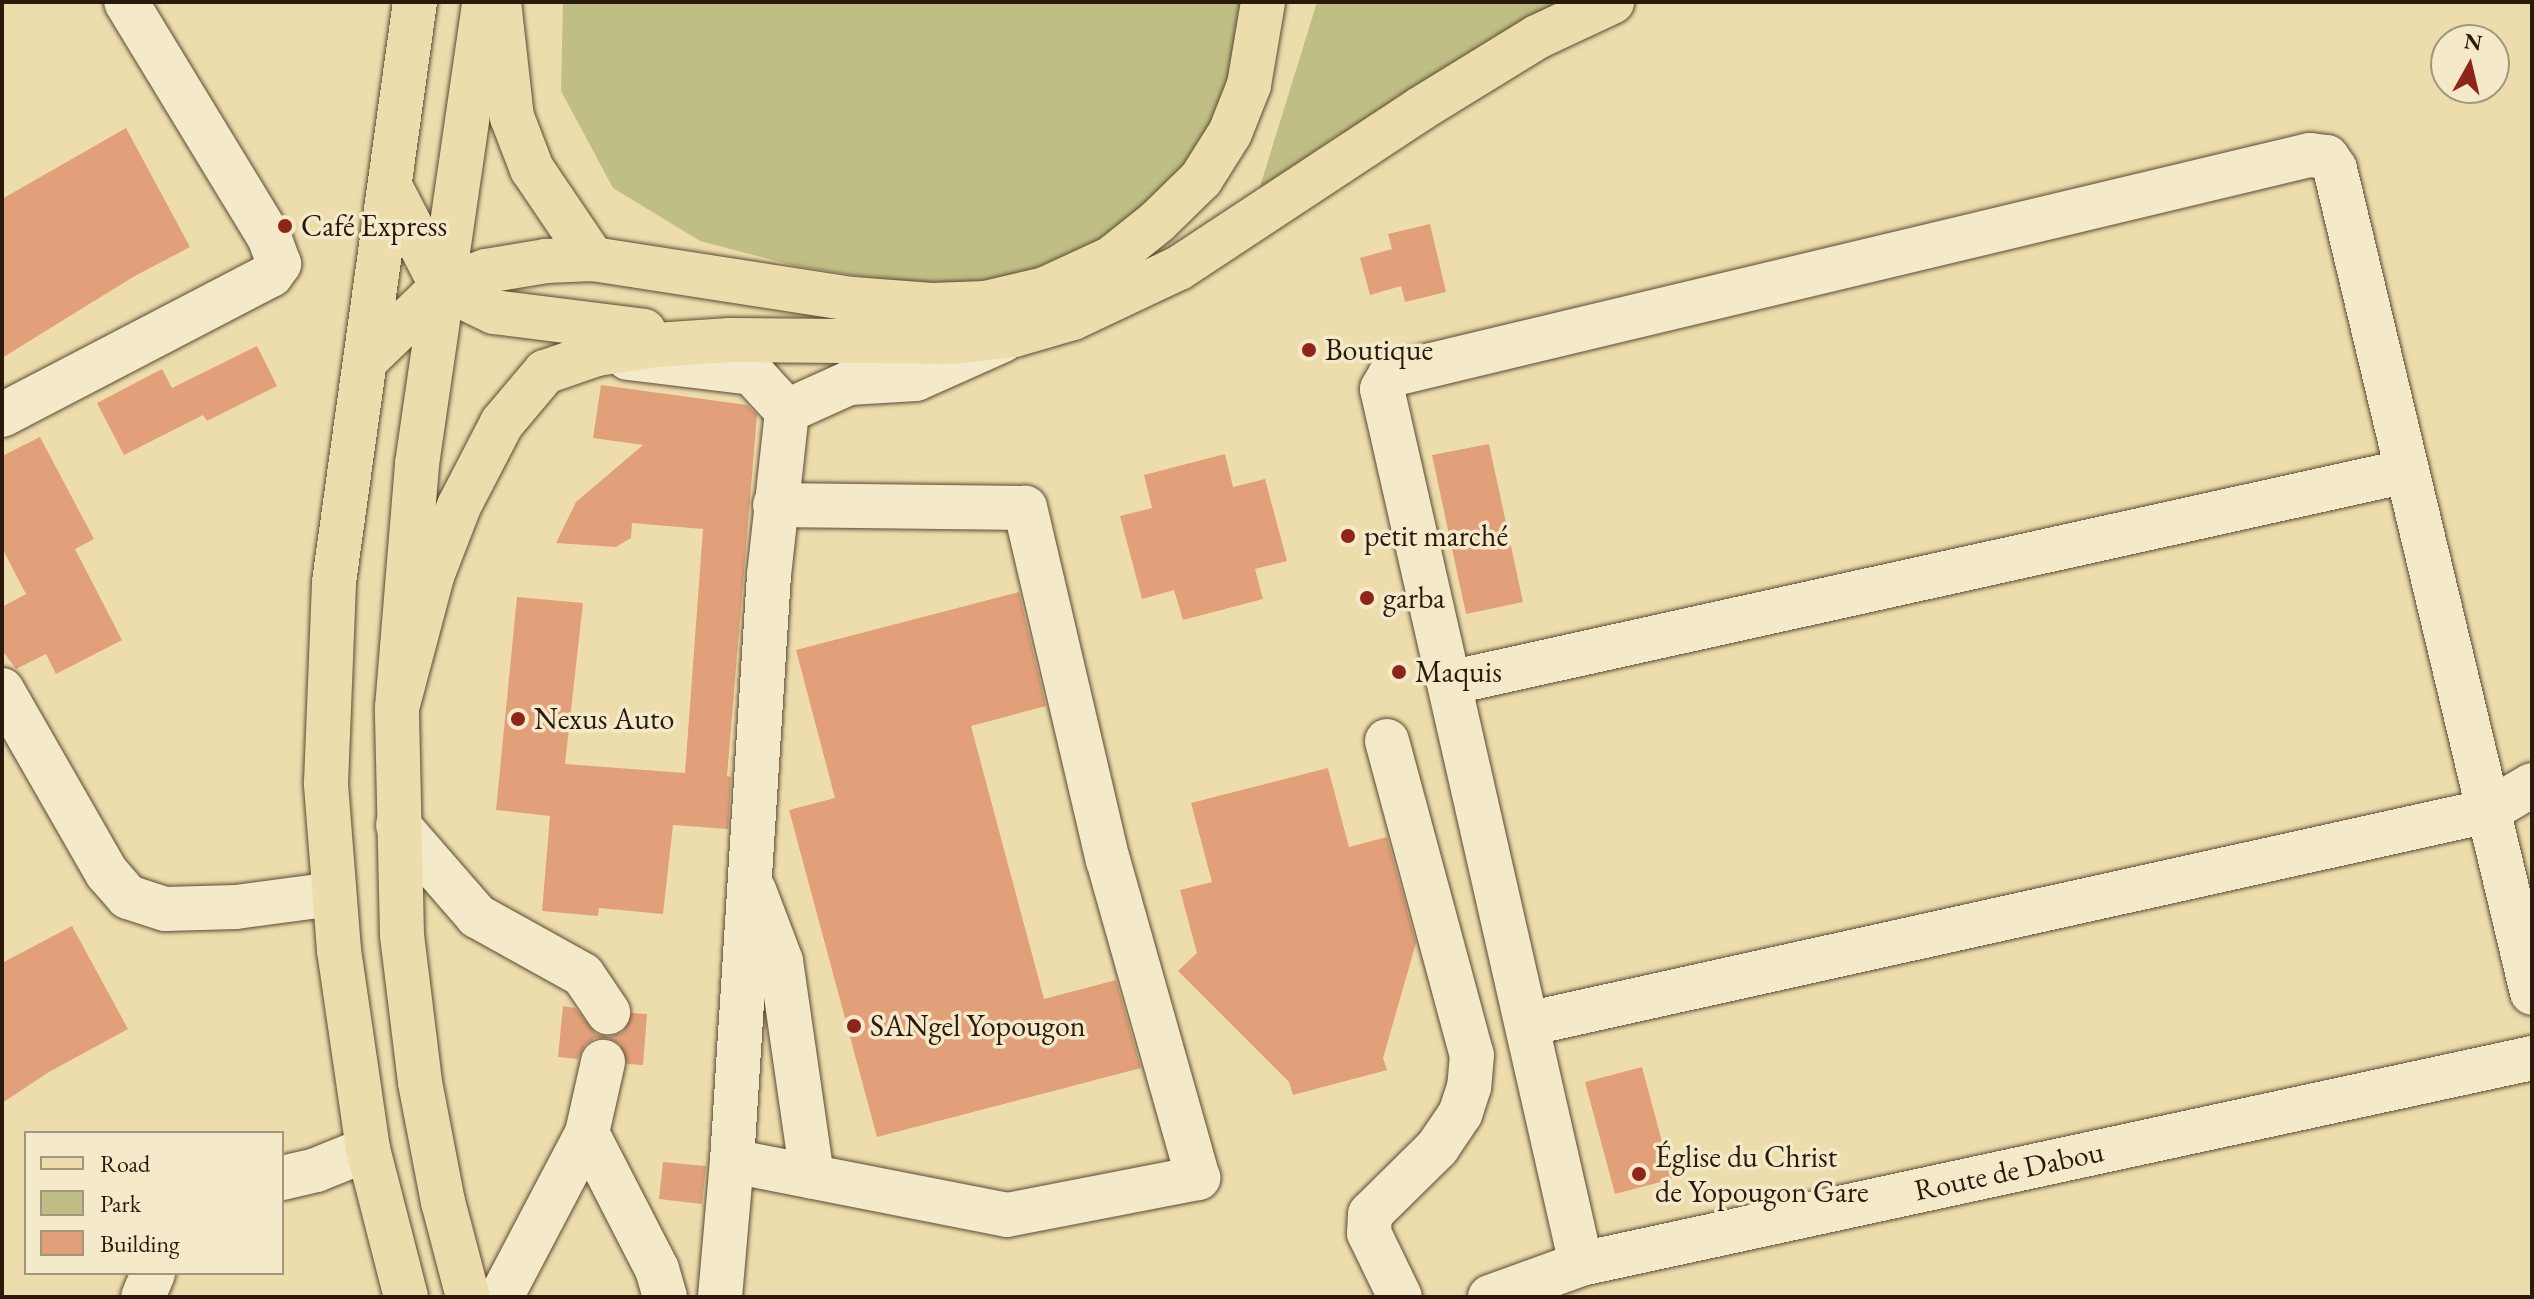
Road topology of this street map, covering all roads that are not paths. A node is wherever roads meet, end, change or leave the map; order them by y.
1 (126, 2) edge
2 (415, 2) edge
3 (484, 2) edge
4 (499, 2) edge
5 (1263, 2) edge
6 (1612, 2) edge
7 (391, 188) junction
8 (593, 259) junction
9 (442, 287) junction
10 (1014, 335) junction
11 (741, 356) junction
12 (365, 361) junction
13 (849, 383) junction
14 (787, 411) junction
15 (2, 415) edge
16 (2407, 471) junction
17 (775, 505) junction
18 (1449, 683) junction
19 (2, 690) edge
20 (397, 708) junction
21 (1387, 741) dead end
22 (2532, 785) edge
23 (2488, 811) junction
24 (398, 825) junction
25 (748, 875) junction
26 (333, 894) junction
27 (743, 975) junction
28 (786, 993) junction
29 (2532, 993) edge
30 (608, 1012) dead end
31 (1527, 1024) junction
32 (2532, 1058) edge
33 (603, 1062) dead end
34 (587, 1133) junction
35 (368, 1149) junction
36 (732, 1161) junction
37 (812, 1177) junction
38 (284, 1178) edge
39 (1581, 1264) junction
40 (152, 1275) edge
41 (1540, 1288) edge
42 (143, 1297) edge
43 (406, 1297) edge
44 (468, 1297) edge
45 (501, 1297) edge
46 (665, 1297) edge
47 (720, 1297) edge
48 (1400, 1297) edge
49 (1490, 1297) edge

1 - 15 street
2 - 7 main road
3 - 9 main road
4 - 8 main road
5 - 8 main road
6 - 10 main road
7 - 9 main road
7 - 12 main road
8 - 9 main road
9 - 11 main road
9 - 12 main road
9 - 20 main road
10 - 11 main road
10 - 13 street
11 - 13 street
11 - 14 street
11 - 20 main road
12 - 26 main road
13 - 14 street
14 - 17 street
16 - 18 street
16 - 18 street
16 - 23 street
17 - 25 street
17 - 37 street
18 - 31 street
19 - 26 street
20 - 24 main road
21 - 48 street
22 - 23 street
23 - 29 street
23 - 31 street
24 - 30 street
24 - 44 main road
25 - 27 street
25 - 28 street
26 - 35 main road
27 - 28 street
27 - 36 street
28 - 37 street
31 - 39 street
32 - 39 street, Route de Dabou
33 - 34 street
34 - 45 street
34 - 46 street
35 - 38 street
35 - 43 main road
36 - 37 street
36 - 47 street
39 - 41 street, Route de Dabou
40 - 42 street
41 - 49 street, Route de Dabou

